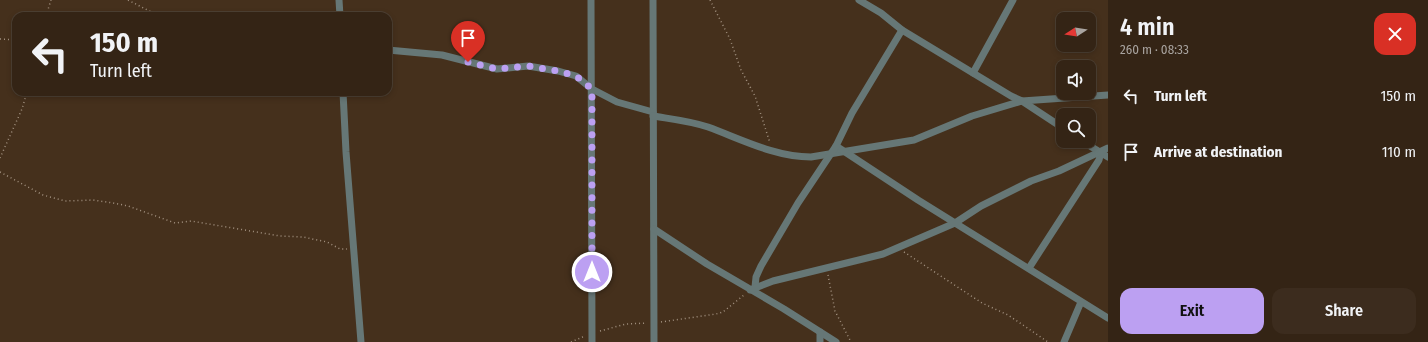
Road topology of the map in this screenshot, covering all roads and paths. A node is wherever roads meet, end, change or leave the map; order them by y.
1 (51, 0) edge
2 (128, 0) edge
3 (339, 0) edge
4 (591, 0) edge
5 (653, 0) edge
6 (710, 0) edge
7 (859, 0) edge
8 (1013, 0) edge
9 (47, 12) edge
10 (151, 12) edge
11 (340, 12) edge
12 (902, 30) junction
13 (0, 39) edge
14 (12, 40) edge
15 (392, 50) edge
16 (973, 73) junction
17 (592, 89) junction
18 (1108, 95) edge
19 (26, 96) edge
20 (343, 96) edge
21 (1022, 101) junction
22 (653, 114) junction
23 (1056, 123) edge
24 (836, 146) junction
25 (1094, 148) edge
26 (1108, 148) edge
27 (772, 150) junction
28 (845, 152) junction
29 (1101, 152) junction
30 (830, 155) junction
31 (1108, 157) edge
32 (0, 158) edge
33 (0, 172) edge
34 (955, 223) junction
35 (654, 229) junction
36 (897, 248) junction
37 (352, 249) junction
38 (1030, 268) junction
39 (827, 269) junction
40 (752, 289) junction
41 (1081, 302) junction
42 (1108, 318) edge
43 (654, 323) junction
44 (820, 332) junction
45 (592, 333) junction
46 (361, 342) edge
47 (571, 342) edge
48 (592, 342) edge
49 (654, 342) edge
50 (820, 342) edge
51 (836, 342) edge
52 (850, 342) edge
53 (1048, 342) edge
54 (1064, 342) edge

1 - 9 path
2 - 10 path
3 - 11 street
4 - 17 street
5 - 22 street
6 - 27 path
7 - 12 street
8 - 16 street
12 - 16 street
12 - 24 street
13 - 14 path
15 - 17 street
16 - 21 street
17 - 22 street
17 - 45 street
18 - 21 street
19 - 32 path
20 - 37 street
21 - 23 street
21 - 28 street
22 - 27 street
22 - 35 street
24 - 28 street
24 - 30 street
25 - 29 street
26 - 29 street
27 - 30 street
28 - 30 street
28 - 34 street
29 - 31 street
29 - 34 street
29 - 38 street
30 - 40 street
33 - 37 path
34 - 36 street
34 - 38 street
35 - 40 street
35 - 43 street
36 - 39 street
36 - 53 path
37 - 46 street
38 - 41 street
39 - 40 street
39 - 52 path
40 - 43 path
40 - 44 street
41 - 42 street
41 - 54 street
43 - 45 path
43 - 49 street
44 - 50 street
44 - 51 street
45 - 47 path
45 - 48 street

